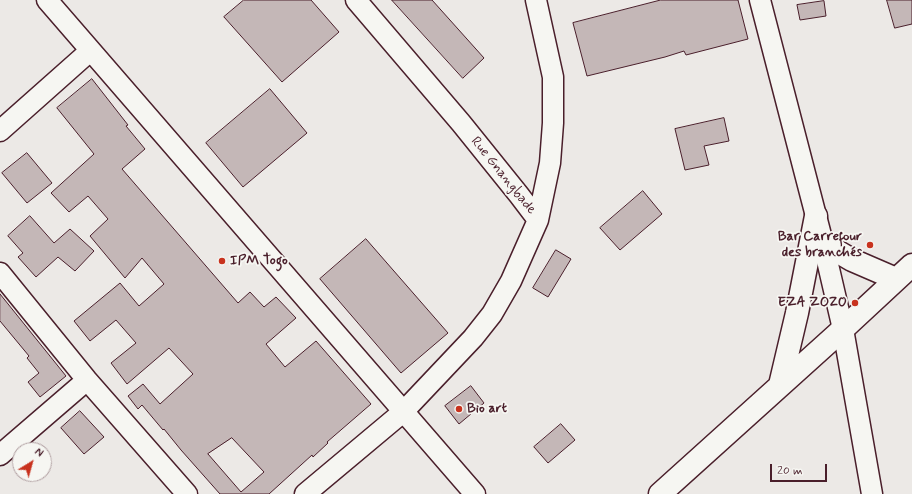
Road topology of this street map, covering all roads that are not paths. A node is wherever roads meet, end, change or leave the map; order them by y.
1 (47, 0) edge
2 (356, 0) edge
3 (536, 0) edge
4 (760, 0) edge
5 (90, 51) junction
6 (0, 131) edge
7 (816, 216) junction
8 (538, 220) junction
9 (823, 243) junction
10 (904, 272) edge
11 (0, 273) edge
12 (844, 329) junction
13 (87, 380) junction
14 (780, 386) junction
15 (403, 412) junction
16 (0, 455) edge
17 (188, 494) edge
18 (305, 494) edge
19 (475, 494) edge
20 (660, 494) edge
21 (872, 494) edge

1 - 5 street
2 - 8 street, Rue Gnangbade
3 - 8 street
4 - 7 street
5 - 6 street
5 - 15 street
7 - 9 street
7 - 14 street
8 - 15 street, Rue Gnangbade
9 - 10 street
9 - 12 street
10 - 12 street
11 - 13 street
12 - 14 street
12 - 21 street
13 - 16 street
13 - 17 street
14 - 20 street
15 - 18 street, Rue Gnangbade
15 - 19 street

